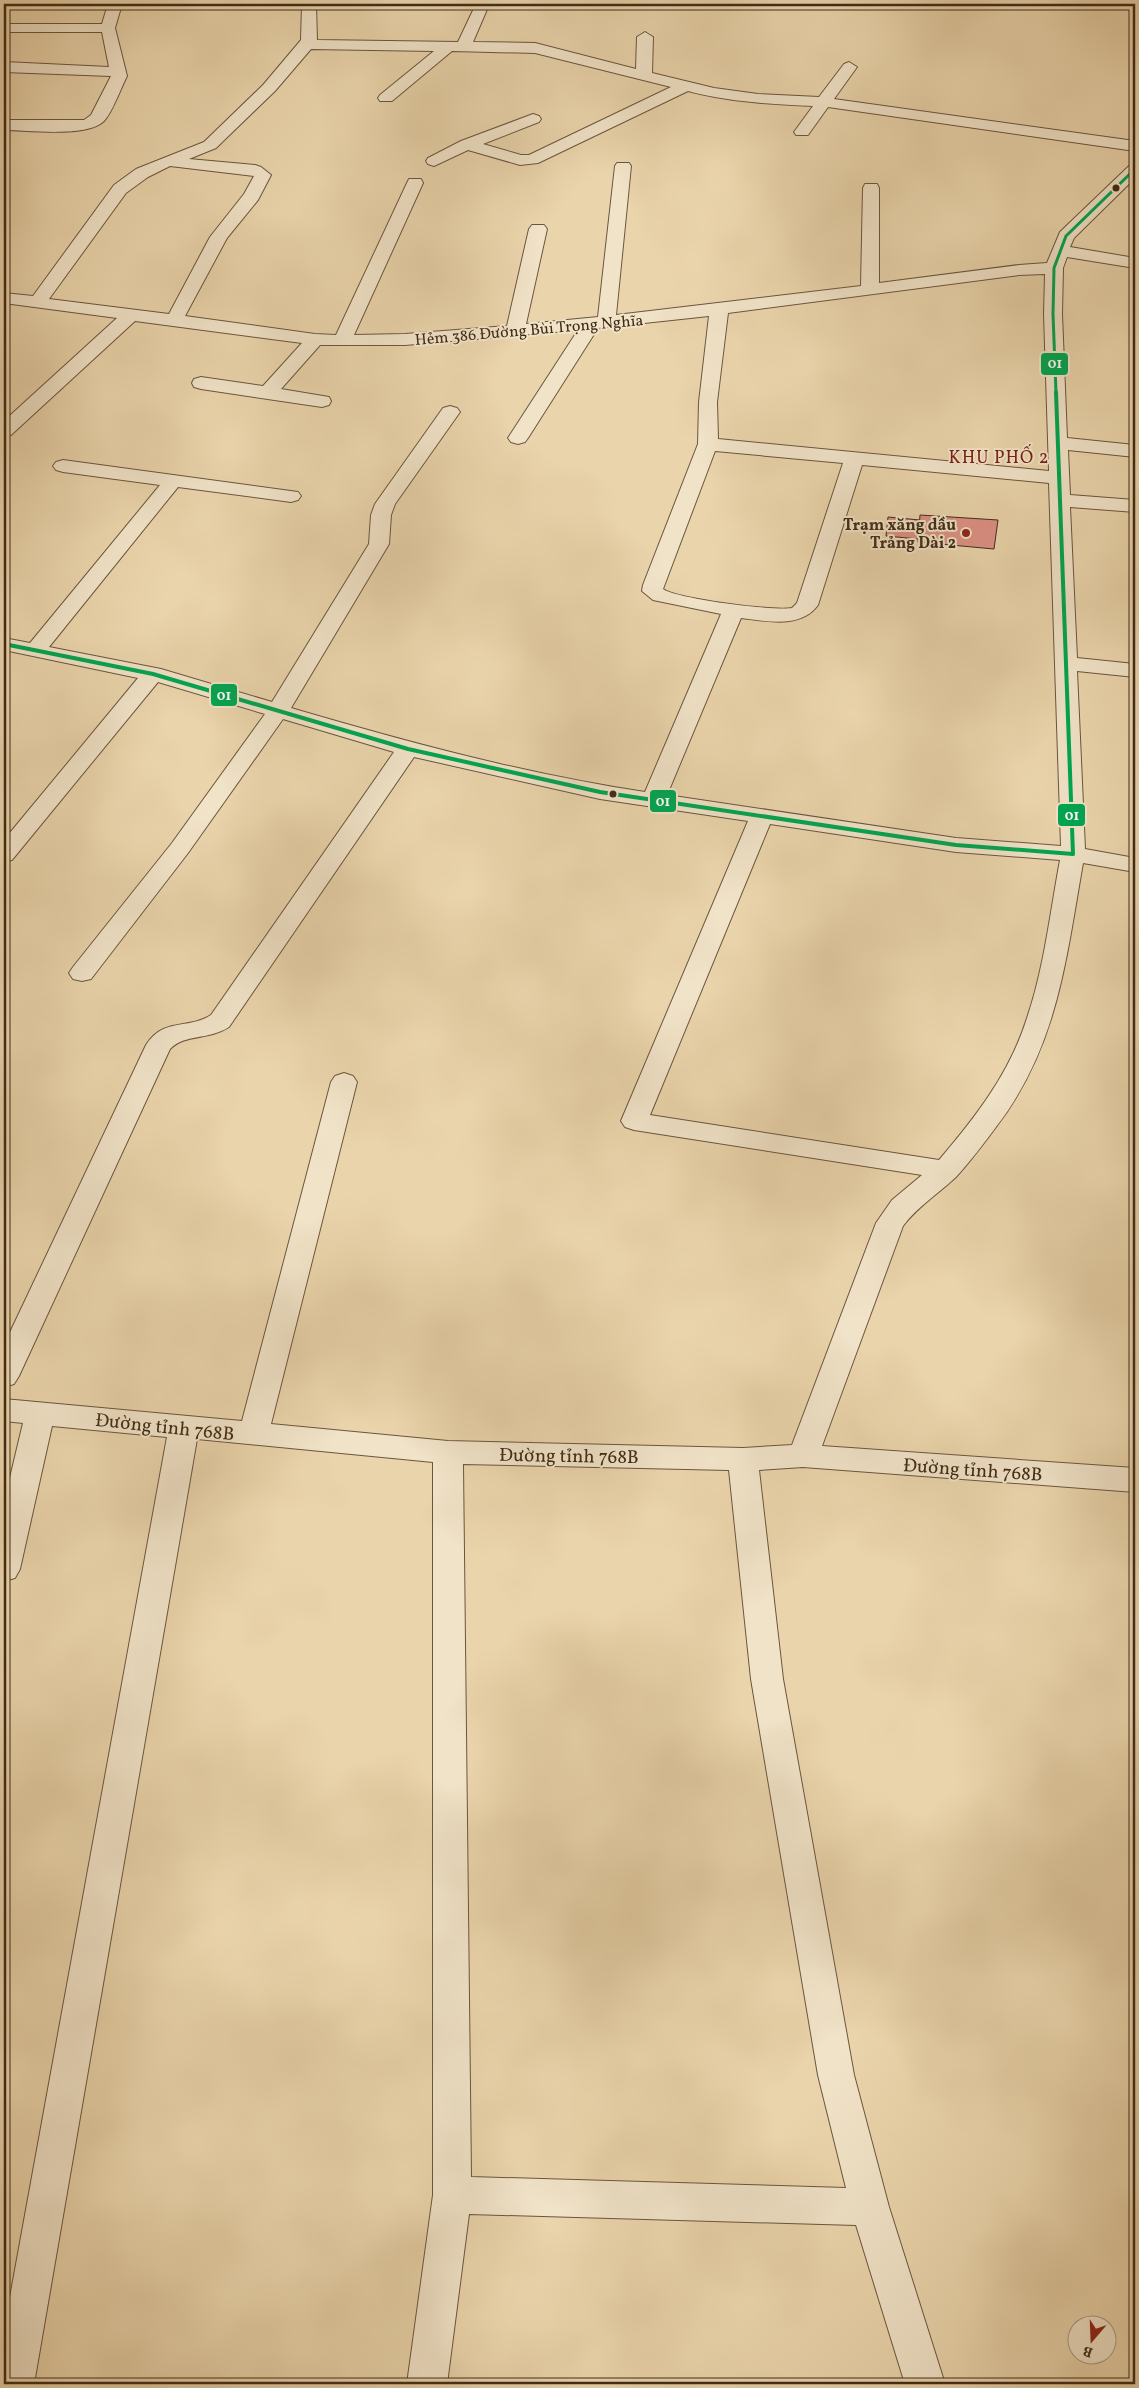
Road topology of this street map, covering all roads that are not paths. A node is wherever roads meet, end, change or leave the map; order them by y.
1 (115, 4) edge
2 (309, 4) edge
3 (1120, 4) edge
4 (1135, 6) edge
5 (481, 7) dead end
6 (4, 28) edge
7 (21, 28) junction
8 (108, 28) junction
9 (645, 37) dead end
10 (307, 44) junction
11 (457, 46) junction
12 (8, 50) edge
13 (4, 67) edge
14 (849, 68) dead end
15 (118, 72) junction
16 (644, 75) junction
17 (686, 86) junction
18 (386, 98) dead end
19 (824, 102) junction
20 (533, 119) dead end
21 (4, 125) edge
22 (802, 132) dead end
23 (467, 144) junction
24 (1135, 146) edge
25 (165, 162) junction
26 (434, 162) dead end
27 (623, 166) dead end
28 (1135, 170) edge
29 (415, 183) dead end
30 (871, 188) dead end
31 (538, 229) dead end
32 (1057, 260) junction
33 (1135, 263) edge
34 (870, 290) junction
35 (8, 303) edge
36 (37, 303) junction
37 (719, 310) junction
38 (131, 315) junction
39 (174, 321) junction
40 (599, 323) junction
41 (515, 330) junction
42 (315, 339) junction
43 (342, 341) junction
44 (201, 383) dead end
45 (267, 393) junction
46 (322, 401) dead end
47 (450, 412) dead end
48 (4, 431) edge
49 (518, 438) dead end
50 (1058, 443) junction
51 (708, 444) junction
52 (1135, 451) edge
53 (854, 458) junction
54 (63, 466) dead end
55 (1060, 478) junction
56 (172, 481) junction
57 (291, 496) dead end
58 (1060, 500) junction
59 (1135, 506) edge
60 (734, 609) junction
61 (4, 644) edge
62 (35, 650) junction
63 (1066, 662) junction
64 (1135, 670) edge
65 (153, 674) junction
66 (278, 711) junction
67 (408, 749) junction
68 (654, 800) junction
69 (761, 817) junction
70 (1073, 854) junction
71 (4, 855) edge
72 (1135, 865) edge
73 (82, 973) dead end
74 (344, 1082) dead end
75 (946, 1170) junction
76 (4, 1376) edge
77 (4, 1410) edge
78 (40, 1412) junction
79 (184, 1428) junction
80 (253, 1435) junction
81 (448, 1452) junction
82 (803, 1456) junction
83 (743, 1459) junction
84 (1135, 1480) edge
85 (4, 1569) edge
86 (452, 2195) junction
87 (870, 2207) junction
88 (14, 2384) edge
89 (427, 2384) edge
90 (925, 2384) edge

1 - 8 street
2 - 10 street
3 - 4 street
5 - 11 street
6 - 7 street
7 - 8 street
7 - 12 street
8 - 15 street
9 - 16 street
10 - 11 street
10 - 25 street
11 - 16 street
11 - 18 street
13 - 15 street
14 - 19 street
15 - 21 street
16 - 17 street
17 - 19 street
17 - 23 street
19 - 22 street
19 - 24 street
20 - 23 street
23 - 26 street
25 - 36 street
25 - 39 street
27 - 40 street
28 - 32 street
29 - 43 street
30 - 34 street
31 - 41 street
32 - 33 street, Hẻm 386 Đường Bùi Trọng Nghĩa
32 - 34 street, Hẻm 386 Đường Bùi Trọng Nghĩa
32 - 50 street
34 - 37 street, Hẻm 386 Đường Bùi Trọng Nghĩa
35 - 36 street, Hẻm 386 Đường Bùi Trọng Nghĩa
36 - 38 street, Hẻm 386 Đường Bùi Trọng Nghĩa
37 - 40 street, Hẻm 386 Đường Bùi Trọng Nghĩa
37 - 51 street
38 - 39 street, Hẻm 386 Đường Bùi Trọng Nghĩa
38 - 48 street
39 - 42 street, Hẻm 386 Đường Bùi Trọng Nghĩa
40 - 41 street, Hẻm 386 Đường Bùi Trọng Nghĩa
40 - 49 street
41 - 43 street, Hẻm 386 Đường Bùi Trọng Nghĩa
42 - 43 street, Hẻm 386 Đường Bùi Trọng Nghĩa
42 - 45 street
44 - 45 street
45 - 46 street
47 - 66 street
50 - 52 street
50 - 55 street
51 - 53 street
51 - 60 street
53 - 55 street
53 - 60 street
54 - 56 street
55 - 58 street
56 - 57 street
56 - 62 street
58 - 59 street
58 - 63 street
60 - 68 street
61 - 62 street
62 - 65 street
63 - 64 street
63 - 70 street
65 - 66 street
65 - 71 street
66 - 67 street
66 - 73 street
67 - 68 street
67 - 76 street
68 - 69 street
69 - 70 street
69 - 75 street
70 - 72 street
70 - 75 street
74 - 80 street
75 - 82 street
77 - 78 street, Đường tỉnh 768B
78 - 79 street, Đường tỉnh 768B
78 - 85 street
79 - 80 street, Đường tỉnh 768B
79 - 88 street
80 - 81 street, Đường tỉnh 768B
81 - 83 street, Đường tỉnh 768B
81 - 86 street
82 - 83 street, Đường tỉnh 768B
82 - 84 street, Đường tỉnh 768B
83 - 87 street
86 - 87 street
86 - 89 street
87 - 90 street

